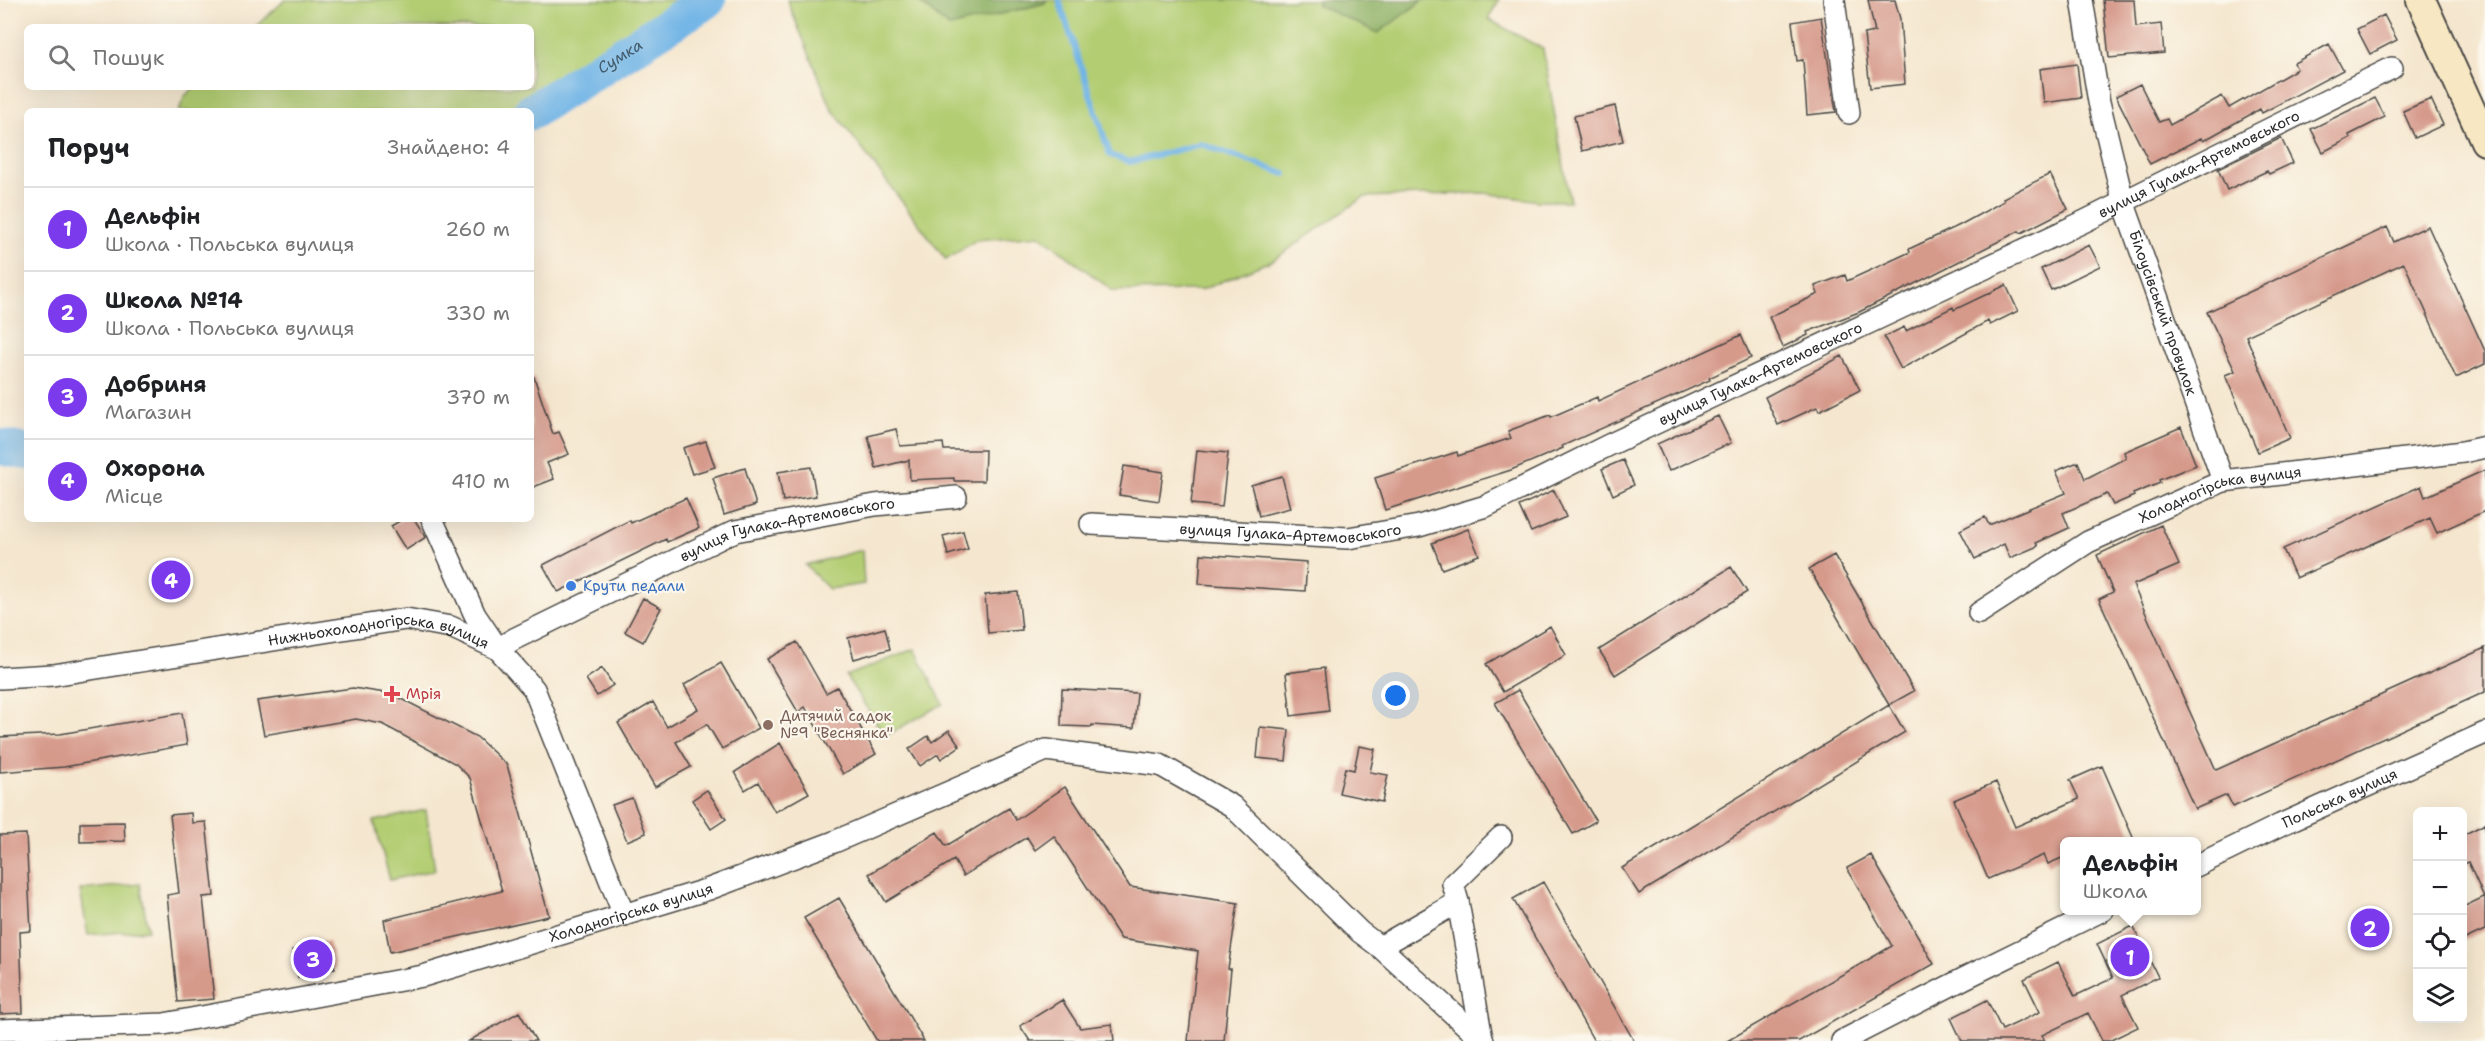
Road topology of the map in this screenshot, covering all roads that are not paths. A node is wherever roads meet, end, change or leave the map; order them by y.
1 (1834, 0) edge
2 (2082, 0) edge
3 (2421, 0) edge
4 (2392, 68) dead end
5 (1849, 113) dead end
6 (2485, 141) edge
7 (2122, 201) junction
8 (2485, 447) edge
9 (2223, 481) junction
10 (956, 497) dead end
11 (433, 522) edge
12 (1091, 524) dead end
13 (1979, 614) dead end
14 (498, 649) junction
15 (0, 678) edge
16 (2485, 733) edge
17 (1501, 837) dead end
18 (2201, 864) edge
19 (1458, 902) junction
20 (624, 915) junction
21 (2093, 915) edge
22 (1380, 947) junction
23 (0, 1030) edge
24 (1482, 1040) edge
25 (1842, 1041) edge

1 - 5 street
2 - 7 street, Білоусівський провулок
3 - 6 main road
4 - 7 street, вулиця Гулака-Артемовського
7 - 9 street, Білоусівський провулок
7 - 12 street, вулиця Гулака-Артемовського
8 - 9 street, Холодногірська вулиця
9 - 13 street, Холодногірська вулиця
10 - 14 street, вулиця Гулака-Артемовського
11 - 14 street
14 - 15 street, Нижньохолодногірська вулиця
14 - 20 street, Нижньохолодногірська вулиця
16 - 18 street, Польська вулиця
17 - 19 street
19 - 22 street
19 - 24 street
20 - 22 street, Холодногірська вулиця
20 - 23 street, Холодногірська вулиця
21 - 25 street
22 - 24 street, Холодногірська вулиця

